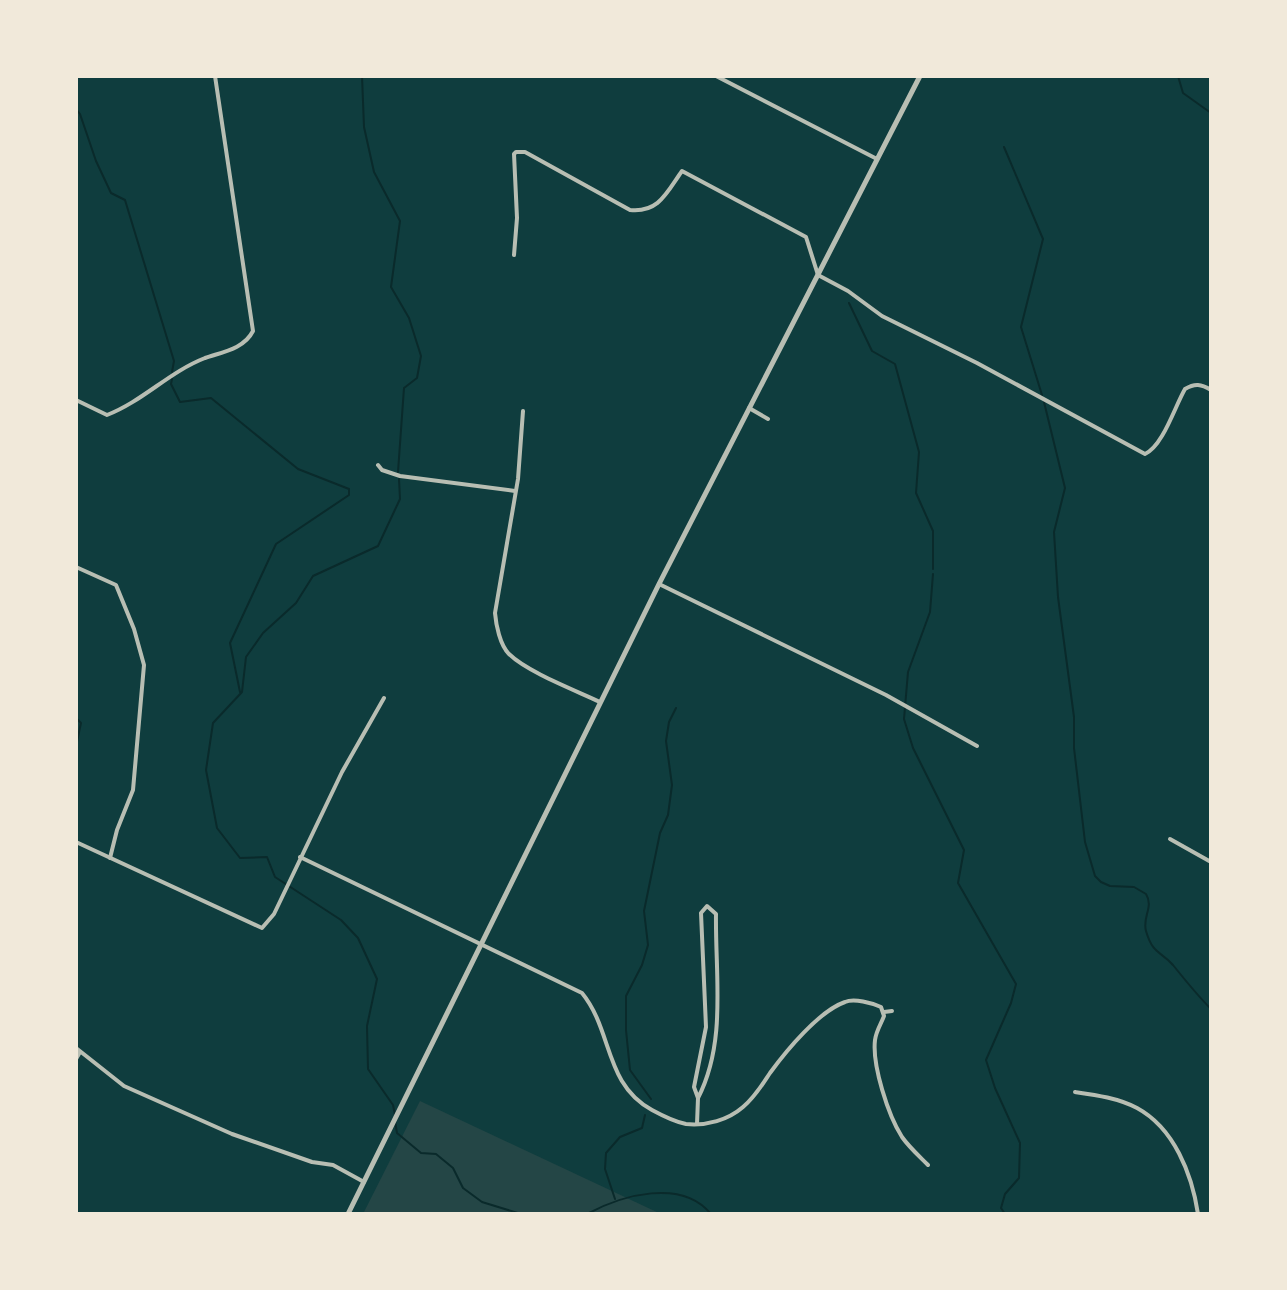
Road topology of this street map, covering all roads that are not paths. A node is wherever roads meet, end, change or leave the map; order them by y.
1 (215, 76) edge
2 (716, 76) edge
3 (920, 76) edge
4 (877, 159) junction
5 (514, 255) dead end
6 (818, 275) junction
7 (1211, 390) edge
8 (76, 400) edge
9 (749, 408) junction
10 (523, 411) dead end
11 (768, 419) dead end
12 (378, 465) dead end
13 (516, 491) junction
14 (76, 567) edge
15 (659, 584) junction
16 (384, 698) dead end
17 (600, 702) junction
18 (977, 746) dead end
19 (1170, 839) dead end
20 (76, 842) edge
21 (300, 857) junction
22 (110, 858) junction
23 (1211, 862) edge
24 (482, 944) junction
25 (892, 1011) dead end
26 (884, 1012) junction
27 (78, 1050) edge
28 (76, 1059) edge
29 (1075, 1092) dead end
30 (698, 1098) junction
31 (697, 1124) junction
32 (928, 1165) dead end
33 (364, 1182) junction
34 (348, 1214) edge
35 (1198, 1214) edge

1 - 8 street
2 - 4 street
3 - 4 street
4 - 6 street
5 - 6 street
6 - 7 street
6 - 9 street
9 - 11 street
9 - 15 street
10 - 13 street
12 - 13 street
13 - 17 street
14 - 22 street
15 - 17 street
15 - 18 street
16 - 21 street
17 - 24 street
19 - 23 street
20 - 22 street
21 - 22 street
21 - 24 street
24 - 31 street
24 - 33 street
25 - 26 street
26 - 31 street
26 - 32 street
27 - 28 street
27 - 33 street
29 - 35 street
30 - 30 street
30 - 31 street
33 - 34 street

